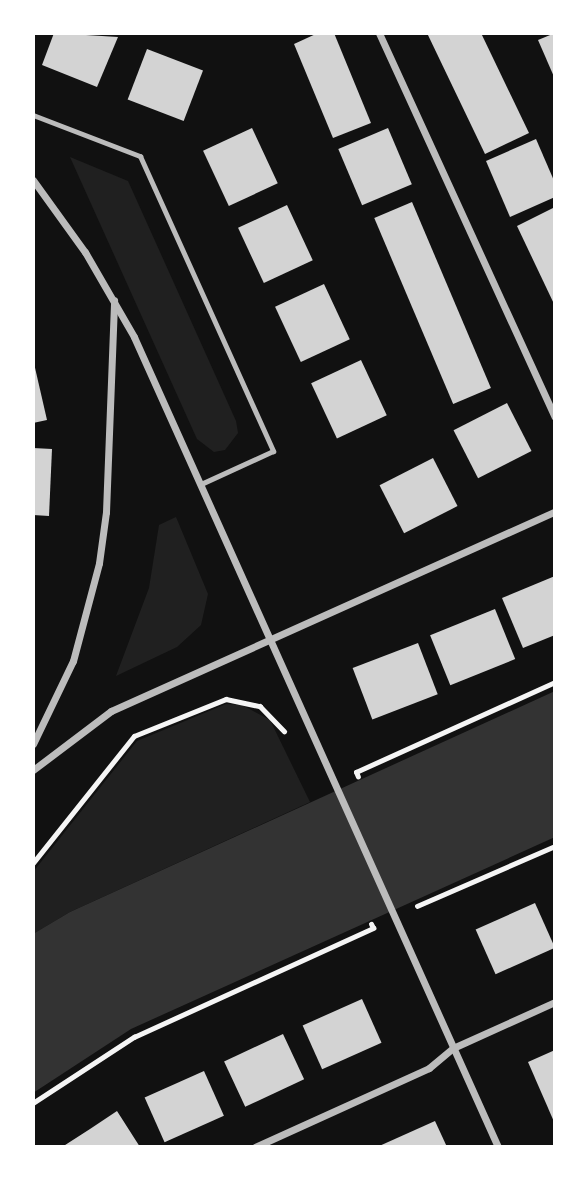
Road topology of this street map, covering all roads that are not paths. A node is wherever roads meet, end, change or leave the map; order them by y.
1 (379, 33) edge
2 (33, 115) edge
3 (33, 180) edge
4 (114, 299) junction
5 (555, 417) edge
6 (201, 484) junction
7 (555, 511) edge
8 (271, 641) junction
9 (33, 744) edge
10 (33, 770) edge
11 (555, 1002) edge
12 (453, 1048) junction
13 (255, 1147) edge
14 (498, 1147) edge

1 - 5 street
2 - 6 lane
3 - 4 street
4 - 6 street
4 - 9 street
6 - 8 street
7 - 8 street
8 - 10 street
8 - 12 street
11 - 12 street
12 - 13 street
12 - 14 street

